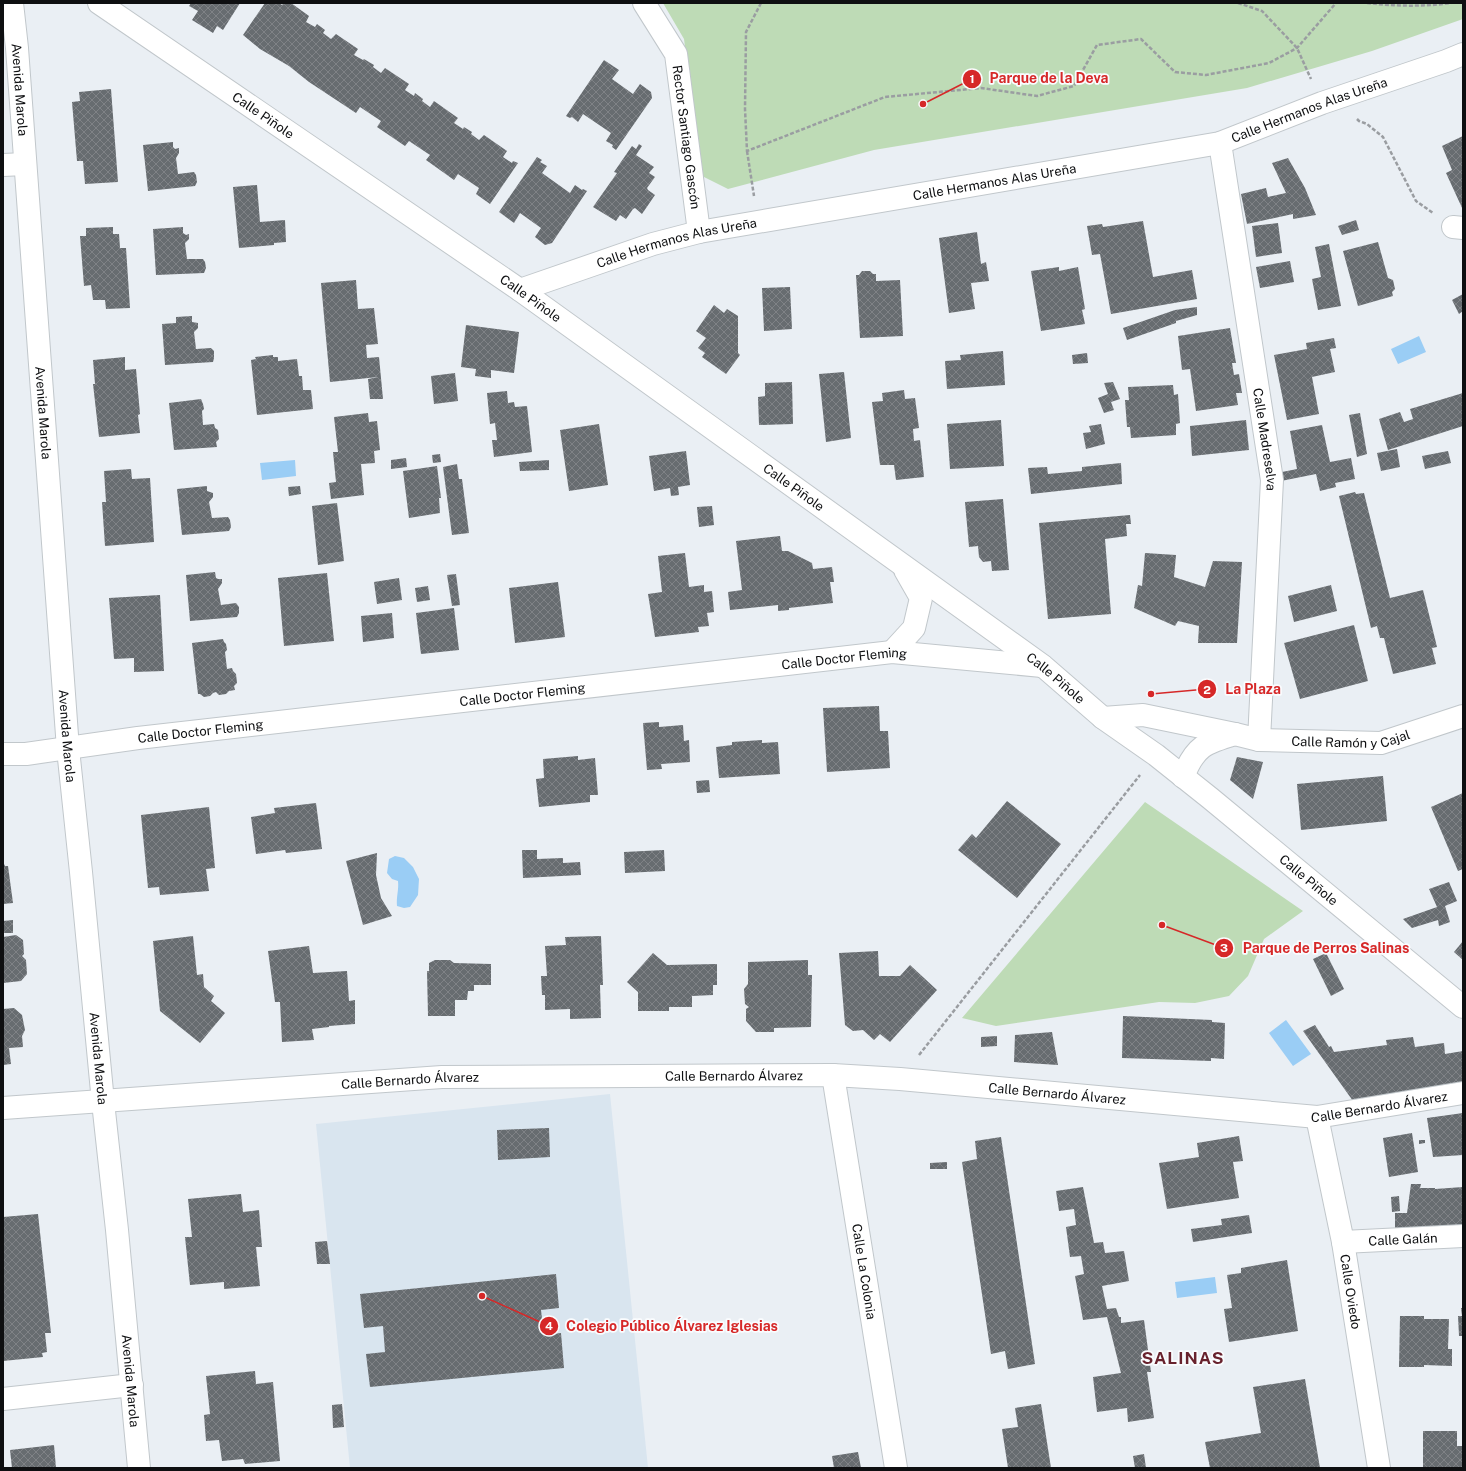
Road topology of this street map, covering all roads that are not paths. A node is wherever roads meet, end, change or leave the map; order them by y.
1 (12, 3) edge
2 (99, 3) edge
3 (644, 3) edge
4 (1463, 54) edge
5 (1220, 143) junction
6 (25, 164) junction
7 (3, 165) edge
8 (699, 232) junction
9 (520, 290) junction
10 (902, 564) junction
11 (892, 652) junction
12 (1043, 666) junction
13 (1463, 716) edge
14 (1104, 718) junction
15 (1235, 734) junction
16 (1259, 740) junction
17 (68, 749) junction
18 (3, 754) edge
19 (1183, 776) junction
20 (1463, 1007) edge
21 (833, 1075) junction
22 (1463, 1093) edge
23 (103, 1102) junction
24 (3, 1108) edge
25 (1317, 1117) junction
26 (1463, 1236) edge
27 (1343, 1242) junction
28 (132, 1385) junction
29 (3, 1399) edge
30 (140, 1468) edge
31 (896, 1468) edge
32 (1379, 1468) edge

1 - 6 street, Avenida Marola
2 - 9 street, Calle Piñole
3 - 8 street, Rector Santiago Gascón
4 - 5 street, Calle Hermanos Alas Ureña
5 - 8 street, Calle Hermanos Alas Ureña
5 - 16 street, Calle Madreselva
6 - 7 street
6 - 17 street, Avenida Marola
8 - 9 street, Calle Hermanos Alas Ureña
9 - 10 street, Calle Piñole
10 - 11 street
10 - 12 street, Calle Piñole
11 - 12 street, Calle Doctor Fleming
11 - 17 street, Calle Doctor Fleming
12 - 14 street, Calle Piñole
13 - 16 street, Calle Ramón y Cajal
14 - 15 street, Calle Ramón y Cajal
14 - 19 street, Calle Piñole
15 - 16 street, Calle Ramón y Cajal
15 - 19 street, Calle Ramón y Cajal
17 - 18 street, Calle Doctor Fleming
17 - 23 street, Avenida Marola
19 - 20 street, Calle Piñole
21 - 23 street, Calle Bernardo Álvarez
21 - 25 street, Calle Bernardo Álvarez
21 - 31 street, Calle La Colonia
22 - 25 street, Calle Bernardo Álvarez
23 - 24 street, Calle Bernardo Álvarez
23 - 28 street, Avenida Marola
25 - 27 street, Calle Oviedo
26 - 27 street, Calle Galán
27 - 32 street, Calle Oviedo
28 - 29 street
28 - 30 street, Avenida Marola

